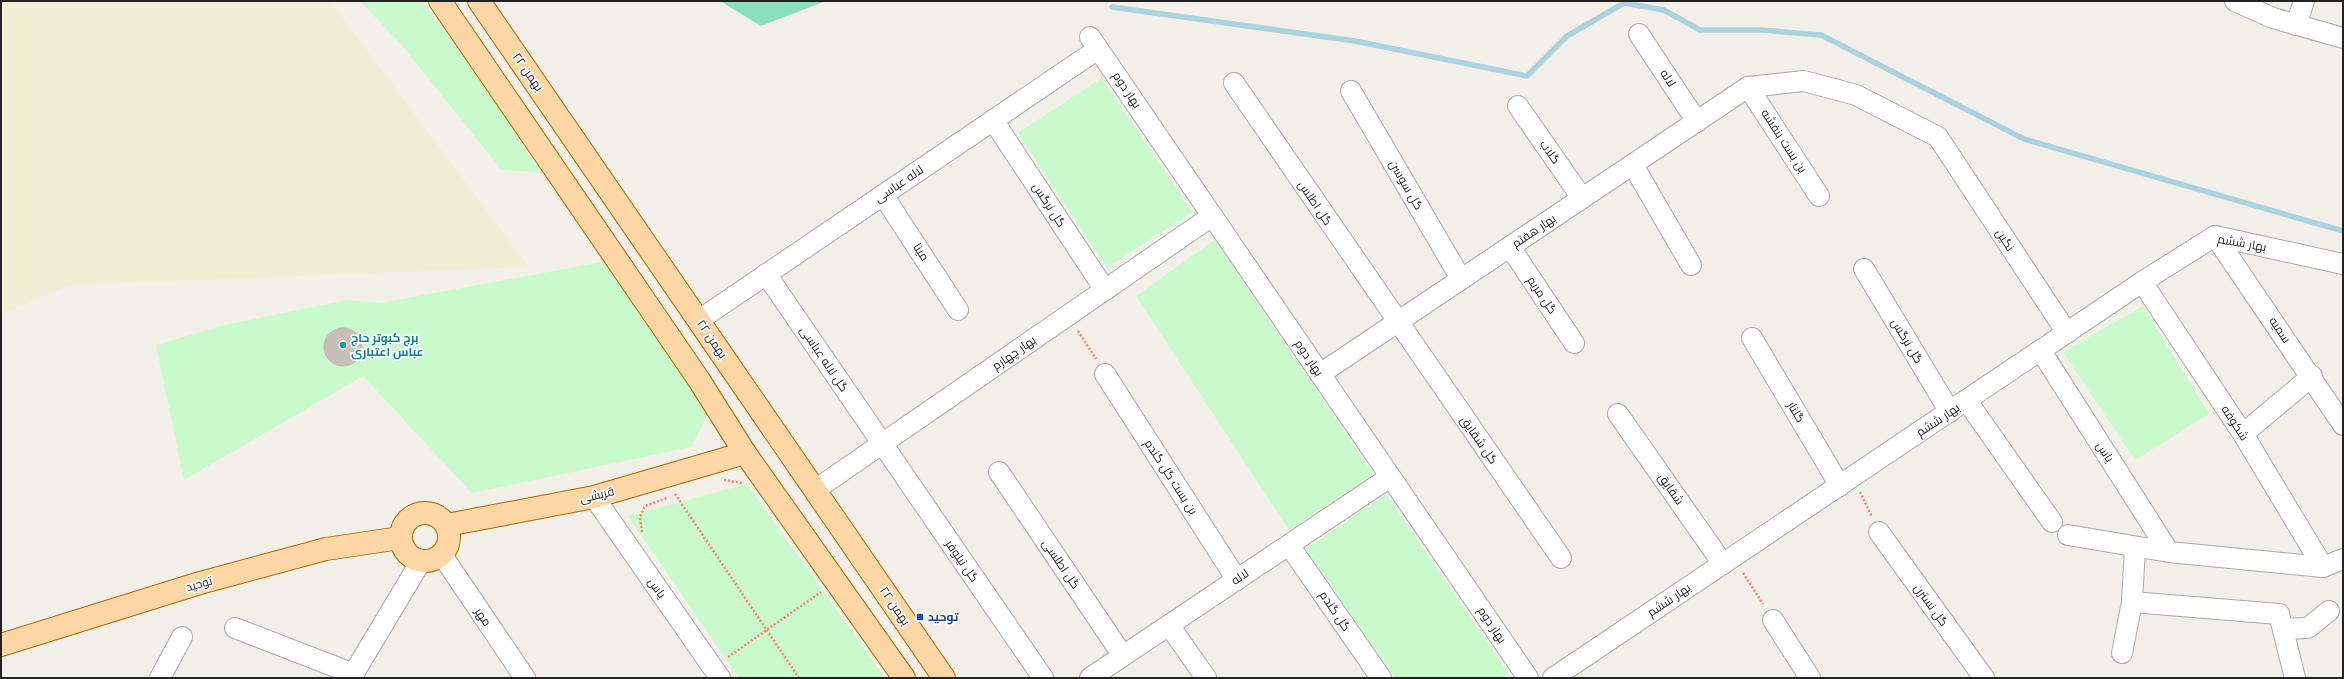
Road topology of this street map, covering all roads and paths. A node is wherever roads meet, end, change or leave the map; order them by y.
1 (440, 1) edge
2 (479, 1) edge
3 (2235, 1) edge
4 (2304, 1) edge
5 (2296, 25) junction
6 (1639, 34) dead end
7 (2343, 38) edge
8 (1094, 43) joint
9 (1234, 83) dead end
10 (1748, 87) junction
11 (1351, 91) dead end
12 (1518, 106) dead end
13 (993, 120) junction
14 (1697, 122) junction
15 (1633, 165) junction
16 (883, 195) junction
17 (1819, 196) dead end
18 (1582, 198) junction
19 (1212, 216) junction
20 (2215, 236) junction
21 (1510, 247) junction
22 (2343, 264) edge
23 (1691, 265) dead end
24 (1864, 269) dead end
25 (766, 274) junction
26 (1461, 279) junction
27 (2142, 282) junction
28 (1105, 290) junction
29 (958, 310) dead end
30 (1068, 315) junction
31 (699, 320) junction
32 (1397, 322) junction
33 (2067, 334) junction
34 (1752, 338) dead end
35 (1574, 343) dead end
36 (2041, 351) junction
37 (1105, 374) joint
38 (1320, 374) junction
39 (2312, 376) junction
40 (1967, 401) junction
41 (1950, 412) junction
42 (1618, 414) dead end
43 (2343, 425) edge
44 (2243, 434) junction
45 (882, 444) junction
46 (745, 453) junction
47 (999, 472) dead end
48 (664, 477) junction
49 (1390, 477) junction
50 (721, 480) dead end
51 (1846, 482) junction
52 (747, 484) dead end
53 (816, 490) junction
54 (684, 492) dead end
55 (676, 495) junction
56 (594, 497) junction
57 (2052, 522) dead end
58 (447, 525) junction
59 (1879, 532) joint
60 (2068, 535) dead end
61 (642, 537) dead end
62 (400, 538) junction
63 (1289, 545) junction
64 (2135, 547) junction
65 (2169, 552) junction
66 (442, 556) junction
67 (1561, 558) dead end
68 (2343, 559) edge
69 (421, 561) junction
70 (1728, 561) junction
71 (2323, 567) junction
72 (1237, 580) junction
73 (836, 582) junction
74 (2132, 602) junction
75 (2329, 612) dead end
76 (1773, 620) joint
77 (1169, 625) junction
78 (234, 628) dead end
79 (766, 629) junction
80 (2283, 630) junction
81 (182, 636) dead end
82 (1, 644) edge
83 (722, 652) dead end
84 (2122, 653) dead end
85 (1122, 656) junction
86 (352, 676) edge
87 (160, 678) edge
88 (525, 678) edge
89 (720, 678) edge
90 (799, 678) edge
91 (904, 678) edge
92 (944, 678) edge
93 (1043, 678) edge
94 (1090, 678) edge
95 (1206, 678) edge
96 (1381, 678) edge
97 (1528, 678) edge
98 (1553, 678) edge
99 (1810, 678) edge
100 (1984, 678) edge
101 (2295, 678) edge

1 - 46 main road
2 - 31 main road, ۲۲ بهمن
3 - 5 street
4 - 5 street
5 - 7 street
6 - 14 street, لاله
8 - 13 street, لاله عباسی
8 - 19 street, بهار دوم
9 - 32 street, گل اطلس
10 - 14 street, بهار هفتم
10 - 17 street, بن بست بنفشه
10 - 33 street, نگین
11 - 26 street, گل سوسن
12 - 18 street, گلاب
13 - 16 street, لاله عباسی
13 - 28 street, گل نرگس
14 - 15 street, بهار هفتم
15 - 18 street, بهار هفتم
15 - 23 street
16 - 25 street, لاله عباسی
16 - 29 street, مینا
18 - 21 street, بهار هفتم
19 - 28 street, بهار چهارم
19 - 38 street, بهار دوم
20 - 22 street, بهار ششم
20 - 27 street, بهار ششم
20 - 39 street, سمیه
21 - 26 street, بهار هفتم
21 - 35 street, گل مریم
24 - 41 street, گل نرگس
25 - 31 street, لاله عباسی
25 - 45 street, گل لاله عباسی
26 - 32 street, بهار هفتم
27 - 33 street, بهار ششم
27 - 44 street, شکوفه
28 - 30 street, بهار چهارم
30 - 37 path
30 - 45 street, بهار چهارم
31 - 53 main road, ۲۲ بهمن
32 - 38 street, بهار هفتم
32 - 67 street, گل شقایق
33 - 36 street, بهار ششم
34 - 51 street, گلنار
36 - 40 street, بهار ششم
36 - 65 street, یاس
37 - 72 street, بن بست گل گندم
38 - 49 street, بهار دوم
39 - 43 street, سمیه
39 - 44 street
40 - 41 street, بهار ششم
40 - 57 street
41 - 51 street, بهار ششم
42 - 70 street, شقایق
44 - 71 street, شکوفه
45 - 53 street, بهار چهارم
45 - 93 street, گل نیلوفر
46 - 48 main road, قریشی
46 - 73 main road
47 - 85 street, گل اطلسی
48 - 55 path
48 - 56 main road, قریشی
49 - 63 street, لاله
49 - 97 street, بهار دوم
50 - 52 path
51 - 59 path
51 - 70 street, بهار ششم
53 - 92 main road, ۲۲ بهمن
54 - 55 path
55 - 61 path
55 - 79 path
56 - 58 main road, قریشی
56 - 89 street, یاس
58 - 62 main road
58 - 66 main road
59 - 100 street, گل نسترن
60 - 64 street
62 - 69 main road
62 - 82 main road, توحید
63 - 72 street, لاله
63 - 96 street, گل گندم
64 - 65 street
64 - 74 street
65 - 71 street
66 - 69 main road
66 - 88 street, مهر
68 - 71 street
69 - 86 street
70 - 76 path
70 - 98 street, بهار ششم
72 - 77 street, لاله
73 - 79 path
73 - 91 main road
74 - 80 street
74 - 84 street
75 - 80 street
76 - 99 street
77 - 85 street, لاله
77 - 95 street
78 - 86 street
79 - 83 path
79 - 90 path
80 - 101 street
81 - 87 street
85 - 94 street, لاله

